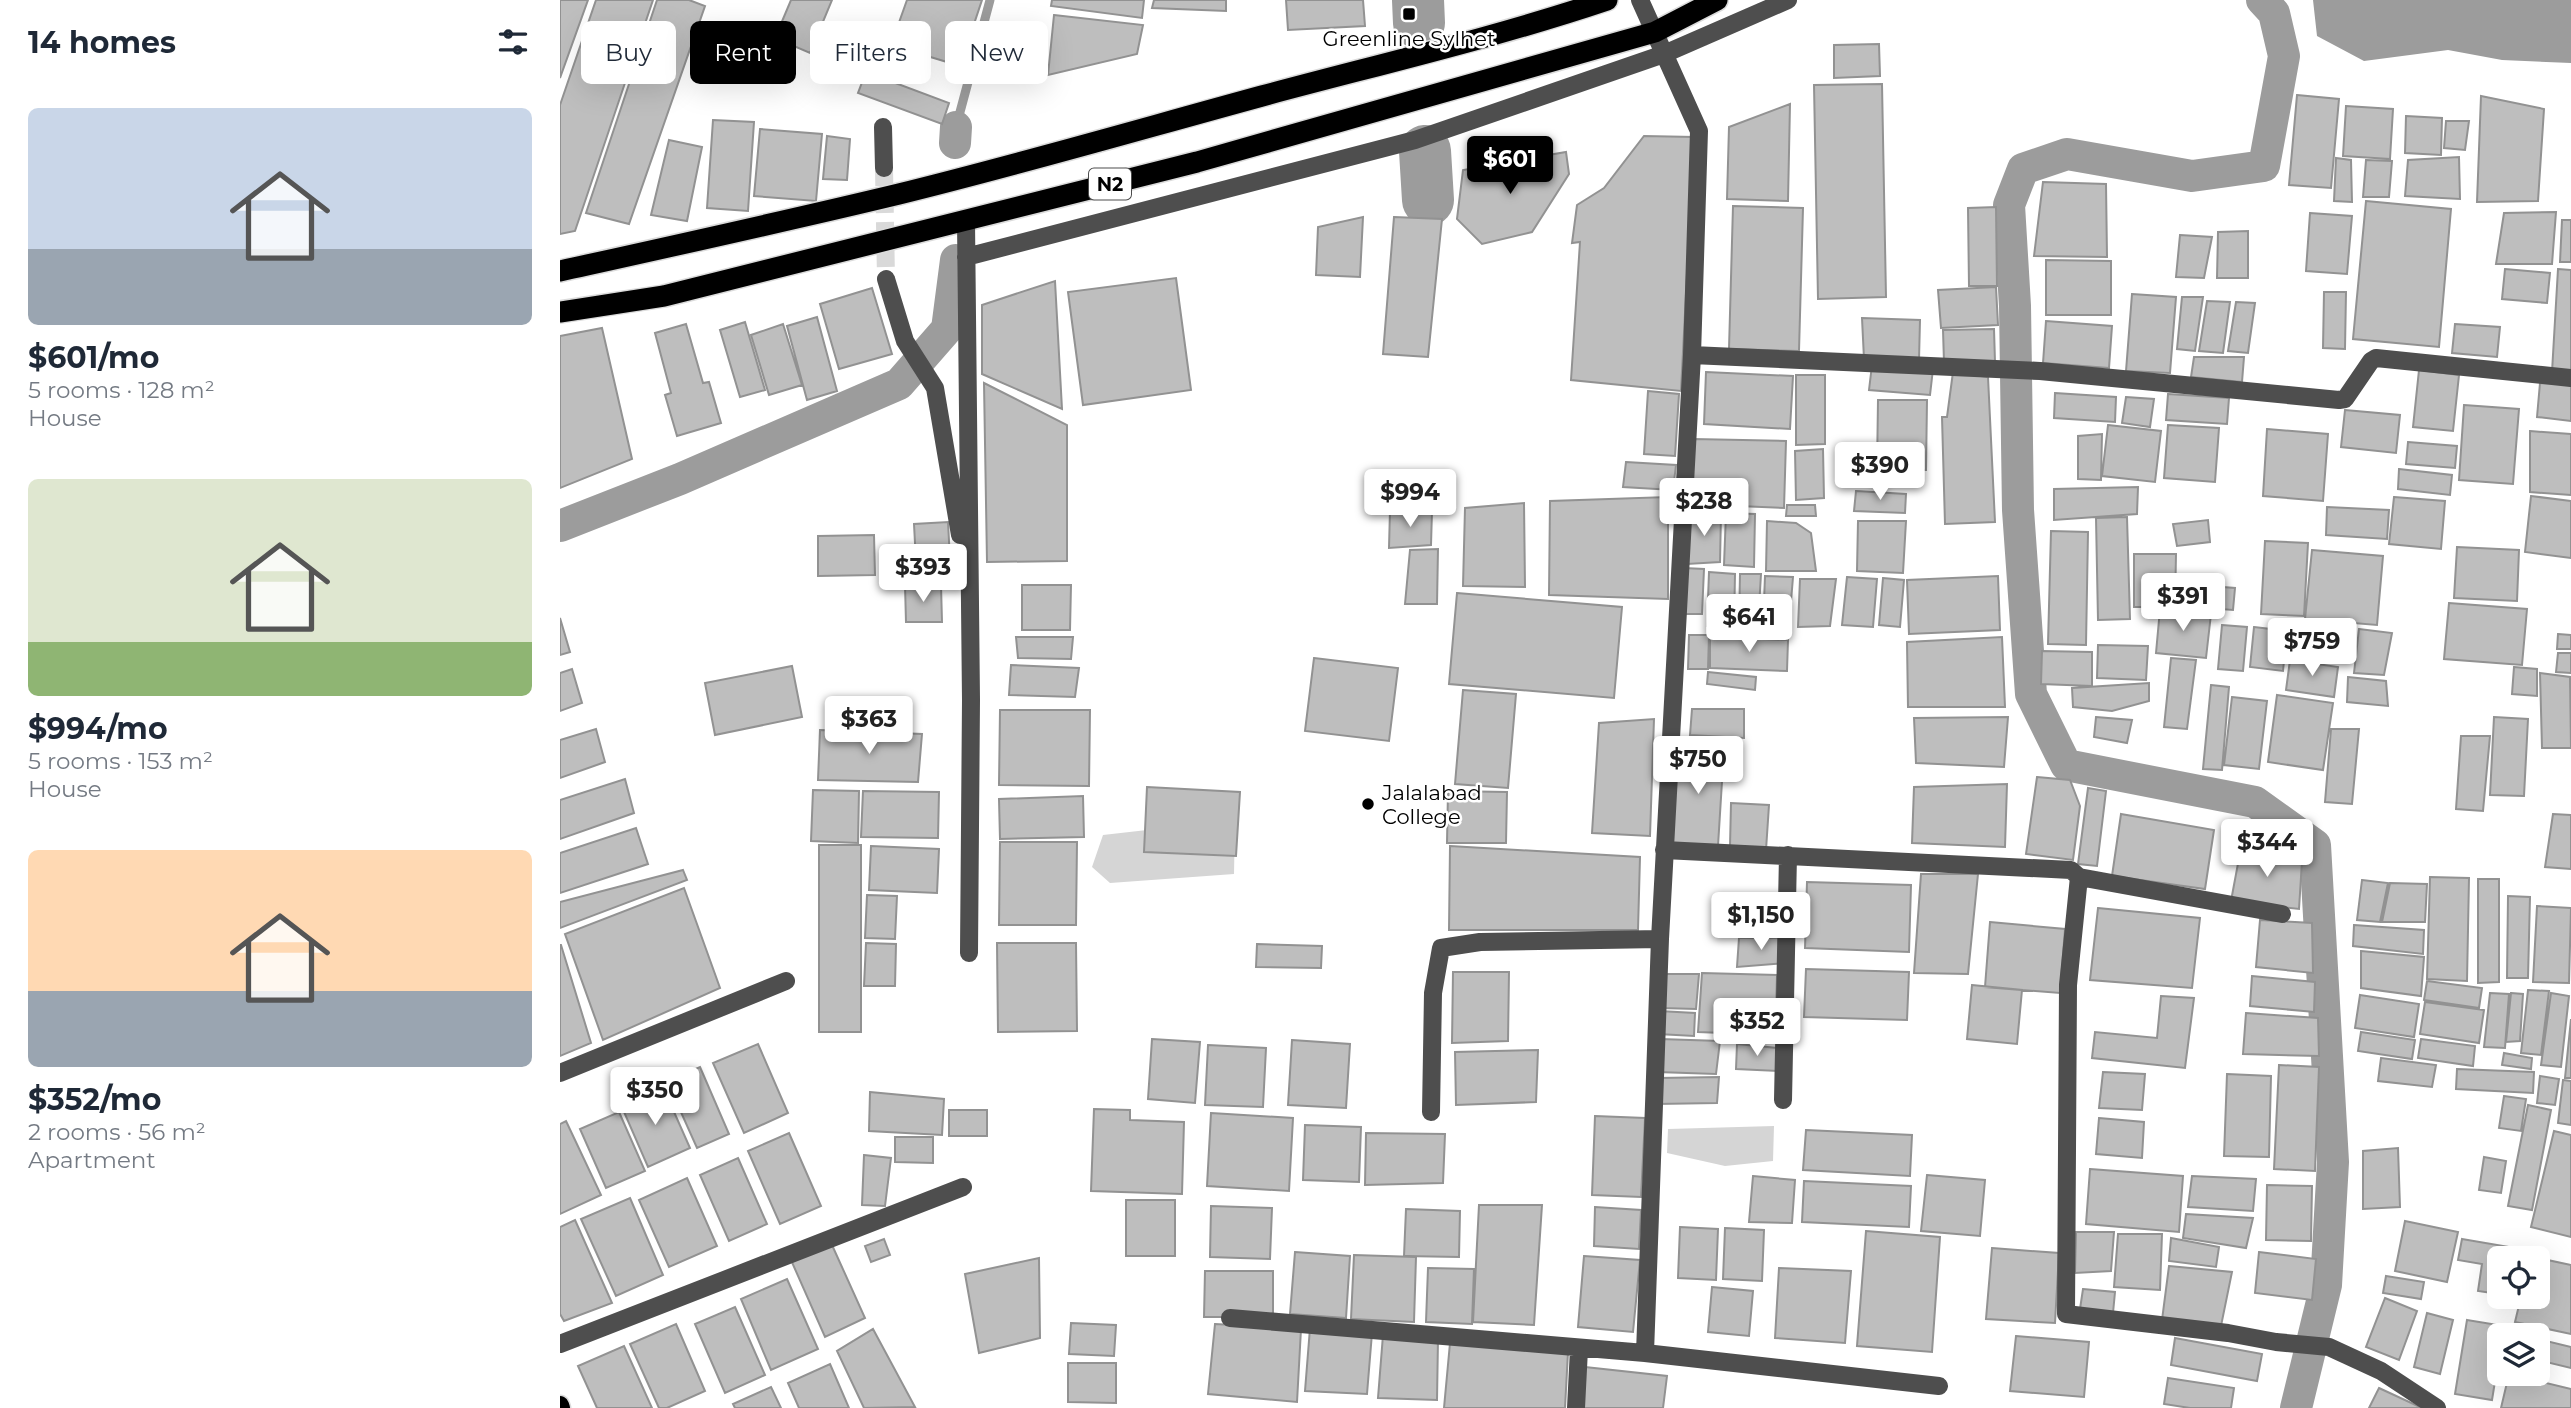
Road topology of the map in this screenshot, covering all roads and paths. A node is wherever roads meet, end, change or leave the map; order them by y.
1 (1607, 0) edge
2 (1640, 0) edge
3 (1717, 0) edge
4 (1788, 0) edge
5 (1654, 32) junction
6 (1664, 54) junction
7 (883, 127) dead end
8 (884, 168) tunnel mouth
9 (965, 221) junction
10 (966, 257) junction
11 (560, 271) edge
12 (886, 279) tunnel mouth
13 (560, 312) edge
14 (1692, 355) junction
15 (2571, 378) edge
16 (971, 700) junction
17 (1664, 850) junction
18 (1788, 855) junction
19 (2079, 877) junction
20 (2282, 914) dead end
21 (1660, 939) junction
22 (969, 953) dead end
23 (786, 981) dead end
24 (560, 1073) edge
25 (1783, 1100) dead end
26 (1431, 1112) dead end
27 (963, 1187) dead end
28 (1230, 1318) dead end
29 (560, 1344) edge
30 (1579, 1349) junction
31 (1645, 1353) junction
32 (1939, 1386) dead end
33 (1576, 1408) edge
34 (2437, 1408) edge

1 - 11 highway, N2
2 - 5 street
3 - 5 highway, N2
4 - 6 street
5 - 6 street
5 - 9 highway, N2
6 - 10 street
6 - 14 street
7 - 8 street
9 - 10 street
9 - 13 highway, N2
10 - 16 street
12 - 16 street
14 - 15 street
14 - 17 street
16 - 22 street
17 - 18 street
17 - 21 street
18 - 19 street
18 - 25 street
19 - 20 street
19 - 34 street
21 - 26 street
21 - 31 street
23 - 24 street
27 - 29 street
28 - 30 street
30 - 31 street
30 - 33 street
31 - 32 street

